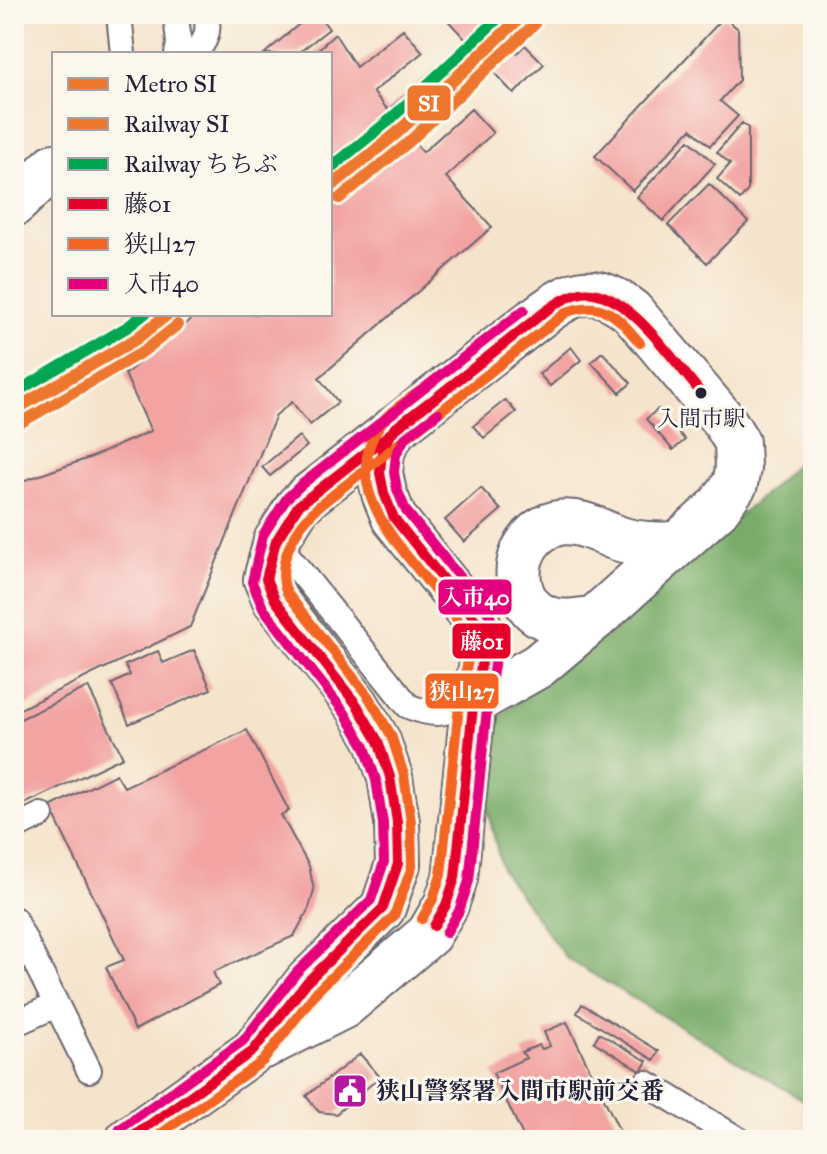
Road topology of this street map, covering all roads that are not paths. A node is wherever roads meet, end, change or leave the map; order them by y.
1 (119, 14) edge
2 (176, 14) edge
3 (206, 14) edge
4 (123, 52) edge
5 (177, 52) edge
6 (196, 52) edge
7 (52, 168) edge
8 (14, 204) edge
9 (394, 429) junction
10 (310, 495) junction
11 (394, 518) junction
12 (276, 541) junction
13 (678, 544) junction
14 (594, 619) junction
15 (474, 702) junction
16 (41, 815) dead end
17 (14, 828) edge
18 (14, 919) edge
19 (56, 1005) junction
20 (14, 1024) edge
21 (253, 1051) junction
22 (89, 1070) dead end
23 (646, 1083) dead end
24 (128, 1140) edge
25 (739, 1140) edge

1 - 4 lane
2 - 5 lane
3 - 6 lane
7 - 8 street
9 - 10 street
9 - 11 street
9 - 13 street
10 - 11 street
10 - 12 street
11 - 15 street
12 - 15 lane
12 - 21 street
13 - 14 street
13 - 14 street
14 - 15 street
15 - 21 street
16 - 17 lane
18 - 19 lane
19 - 20 lane
19 - 22 lane
21 - 24 main road
23 - 25 lane

